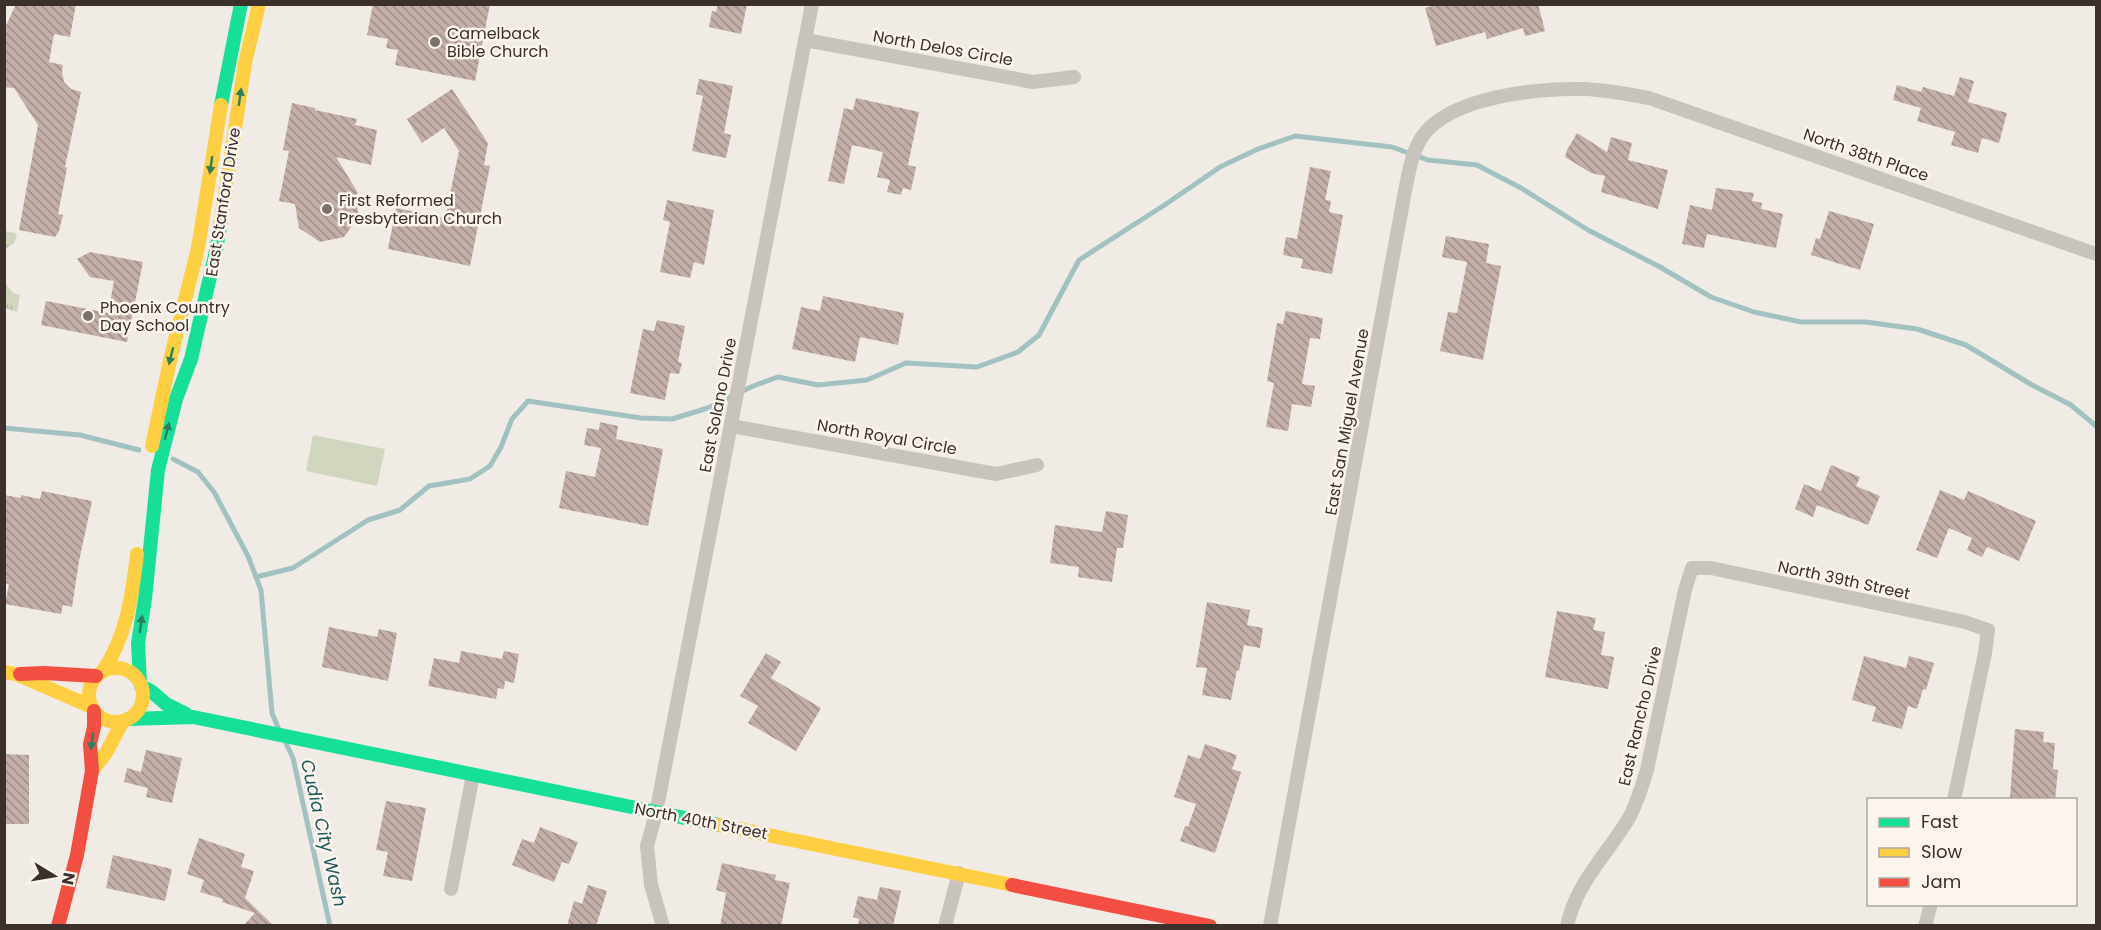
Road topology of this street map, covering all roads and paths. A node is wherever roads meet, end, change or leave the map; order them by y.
1 (241, 4) edge
2 (259, 4) edge
3 (812, 4) edge
4 (806, 40) junction
5 (1074, 77) dead end
6 (1623, 93) joint
7 (2097, 254) edge
8 (730, 426) junction
9 (1037, 465) dead end
10 (1692, 568) joint
11 (10, 673) edge
12 (100, 674) junction
13 (141, 684) junction
14 (93, 709) junction
15 (193, 717) junction
16 (126, 720) junction
17 (92, 771) junction
18 (473, 775) junction
19 (1953, 798) edge
20 (656, 813) junction
21 (959, 873) junction
22 (451, 889) dead end
23 (1930, 906) edge
24 (58, 926) edge
25 (663, 926) edge
26 (945, 926) edge
27 (1210, 926) edge
28 (1270, 926) edge
29 (1567, 926) edge
30 (1925, 926) edge

1 -> 12 street, East Stanford Drive
13 -> 2 street, East Stanford Drive
3 - 4 street, East Solano Drive
4 - 5 street, North Delos Circle
4 - 8 street, East Solano Drive
6 - 7 street, North 38th Place
6 - 28 street, East San Miguel Avenue
8 - 9 street, North Royal Circle
8 - 20 street, East Solano Drive
10 - 19 street, North 39th Street
10 - 29 street, East Rancho Drive
11 - 12 street
11 - 14 street
12 - 13 street
12 - 14 street
13 - 15 street, North 40th Street
13 - 16 street
14 - 16 street
14 -> 17 street
15 - 16 street, North 40th Street
15 - 18 street, North 40th Street
16 - 17 street
17 - 24 street
18 - 20 street, North 40th Street
18 - 22 street
20 - 21 street, North 40th Street
20 - 25 street
21 - 26 street
21 - 27 street, North 40th Street
23 - 30 street

